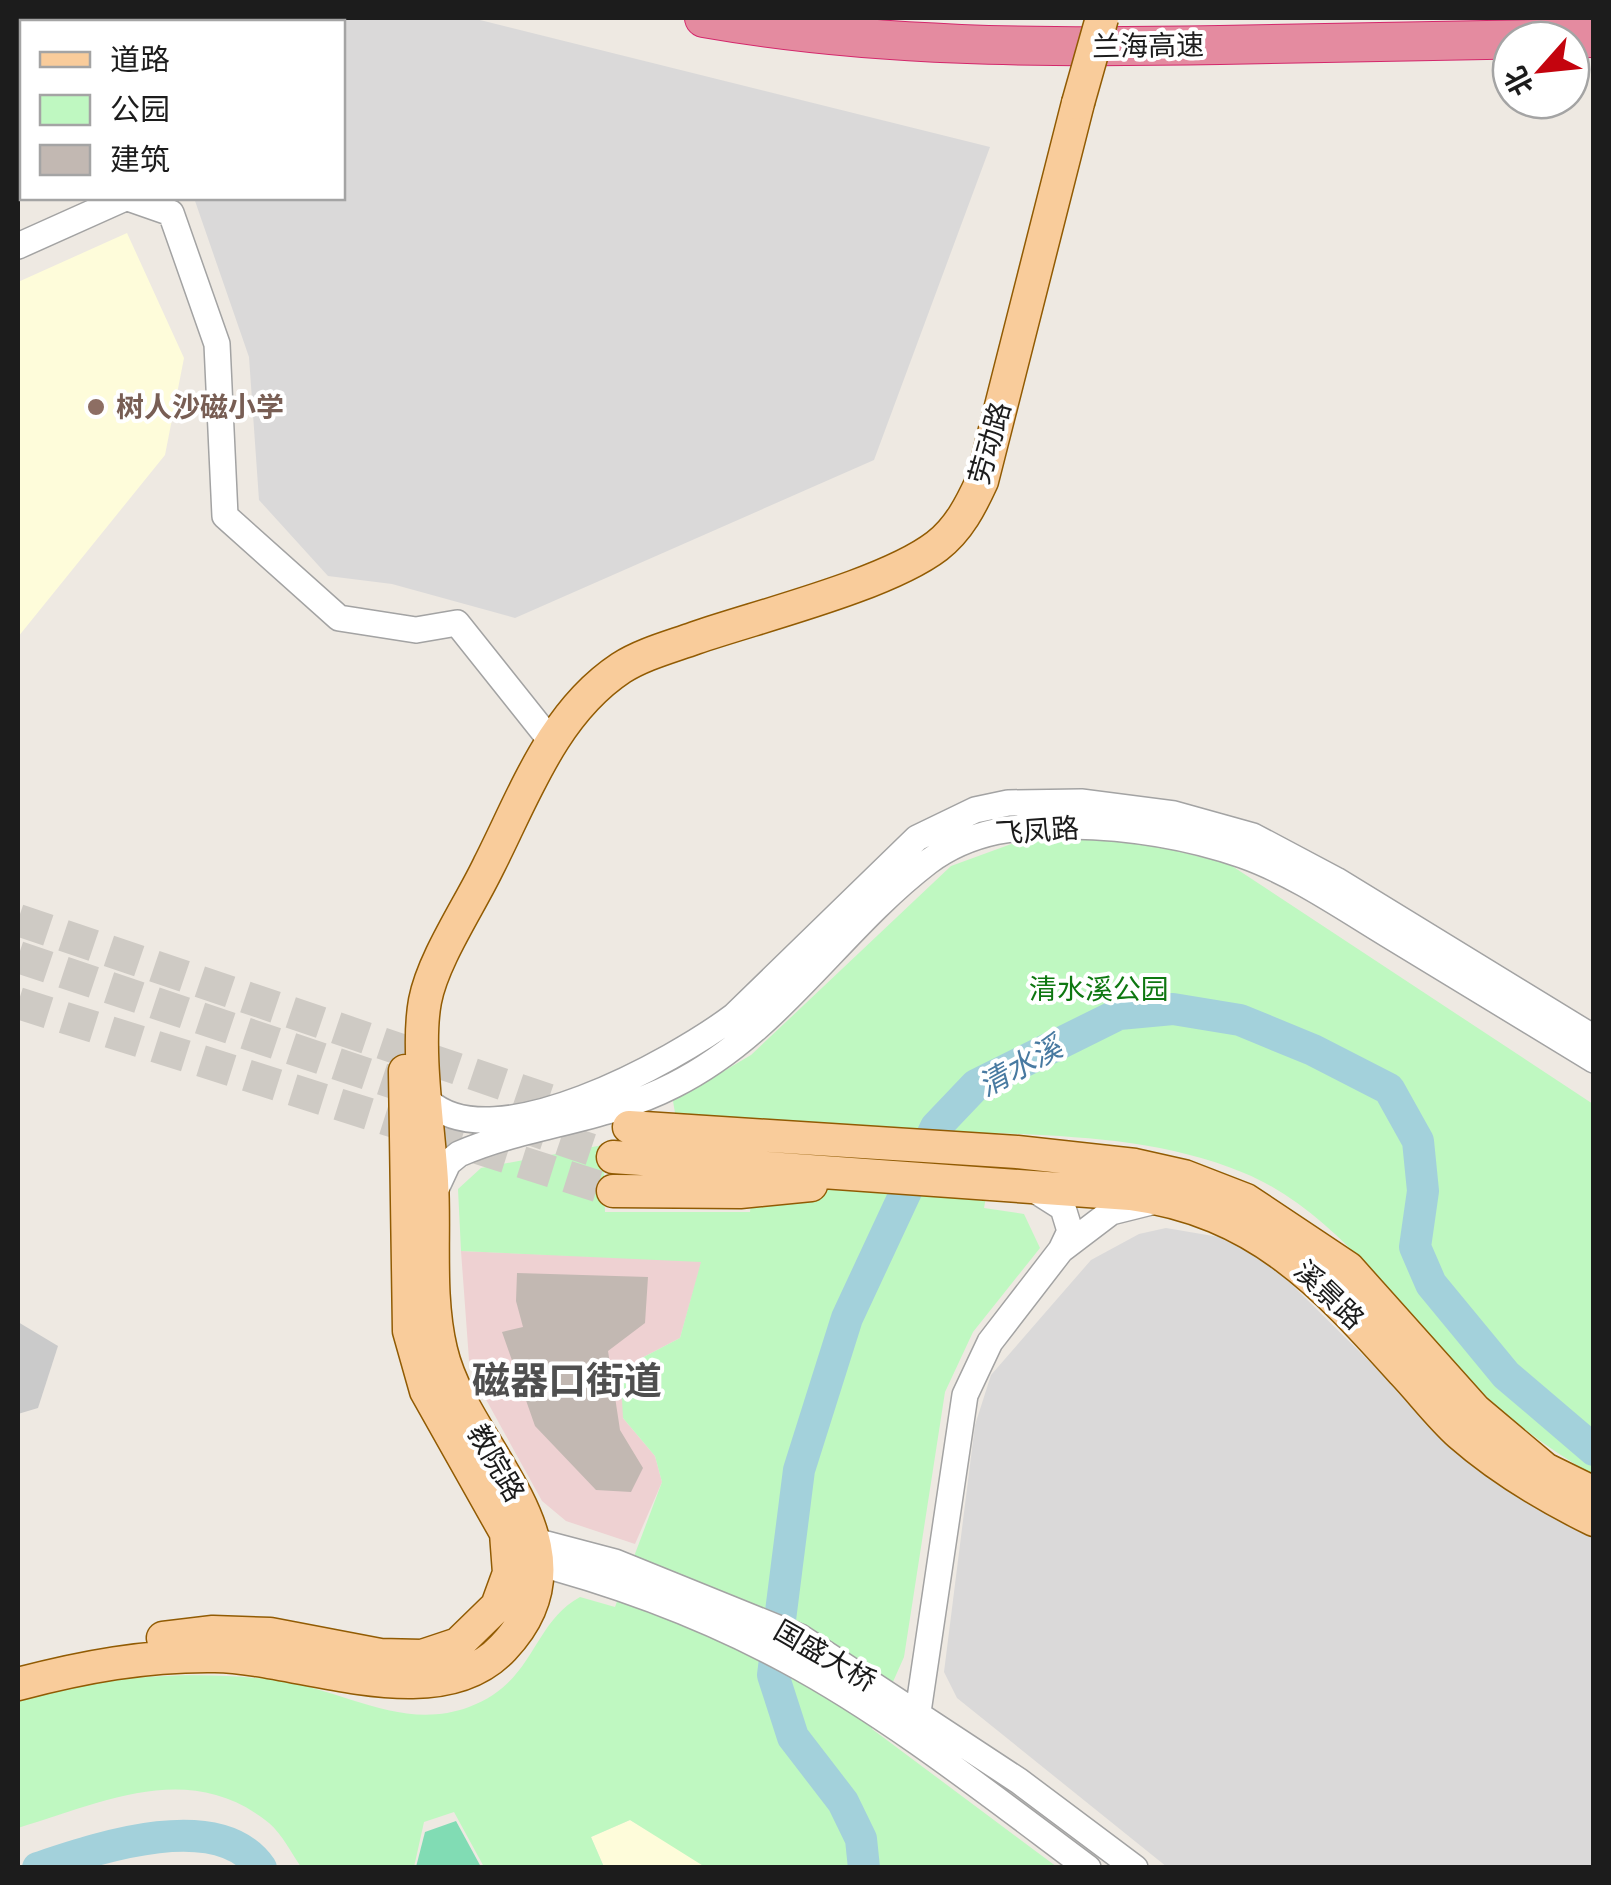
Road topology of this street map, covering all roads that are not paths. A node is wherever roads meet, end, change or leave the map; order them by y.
1 (704, 18) edge
2 (1083, 18) edge
3 (1102, 18) edge
4 (1594, 38) edge
5 (1068, 102) junction
6 (122, 200) edge
7 (133, 200) edge
8 (18, 246) edge
9 (545, 734) junction
10 (1594, 1038) edge
11 (1594, 1060) edge
12 (428, 1101) junction
13 (628, 1127) tunnel mouth
14 (614, 1157) tunnel mouth
15 (745, 1163) junction
16 (1018, 1185) junction
17 (612, 1190) tunnel mouth
18 (432, 1198) junction
19 (1172, 1200) junction
20 (1061, 1250) junction
21 (1594, 1492) edge
22 (1594, 1520) edge
23 (522, 1548) junction
24 (612, 1573) junction
25 (18, 1665) edge
26 (18, 1684) edge
27 (918, 1712) junction
28 (1088, 1868) edge
29 (1135, 1868) edge

1 - 4 highway, 兰海高速
2 - 5 main road, 劳动路
3 - 5 main road, 劳动路, bridge
5 - 9 main road, 劳动路
6 - 8 street
7 - 9 street
9 - 12 main road, 教院路
9 - 23 main road, 教院路
10 - 12 street, 飞凤路
11 - 18 street, 飞凤路
12 - 18 main road, 教院路
13 - 15 main road
14 - 15 main road
15 - 16 main road, 溪景路
15 - 17 main road
15 - 21 main road, 溪景路
16 - 19 main road, 溪景路
16 - 20 street
18 - 23 main road, 教院路
19 - 20 street
19 - 22 main road, 溪景路
20 - 27 street
23 - 24 street
23 - 25 main road
23 - 26 main road
24 - 27 street, 国盛大桥
24 - 28 street, 国盛大桥
27 - 29 street, 国盛大桥

